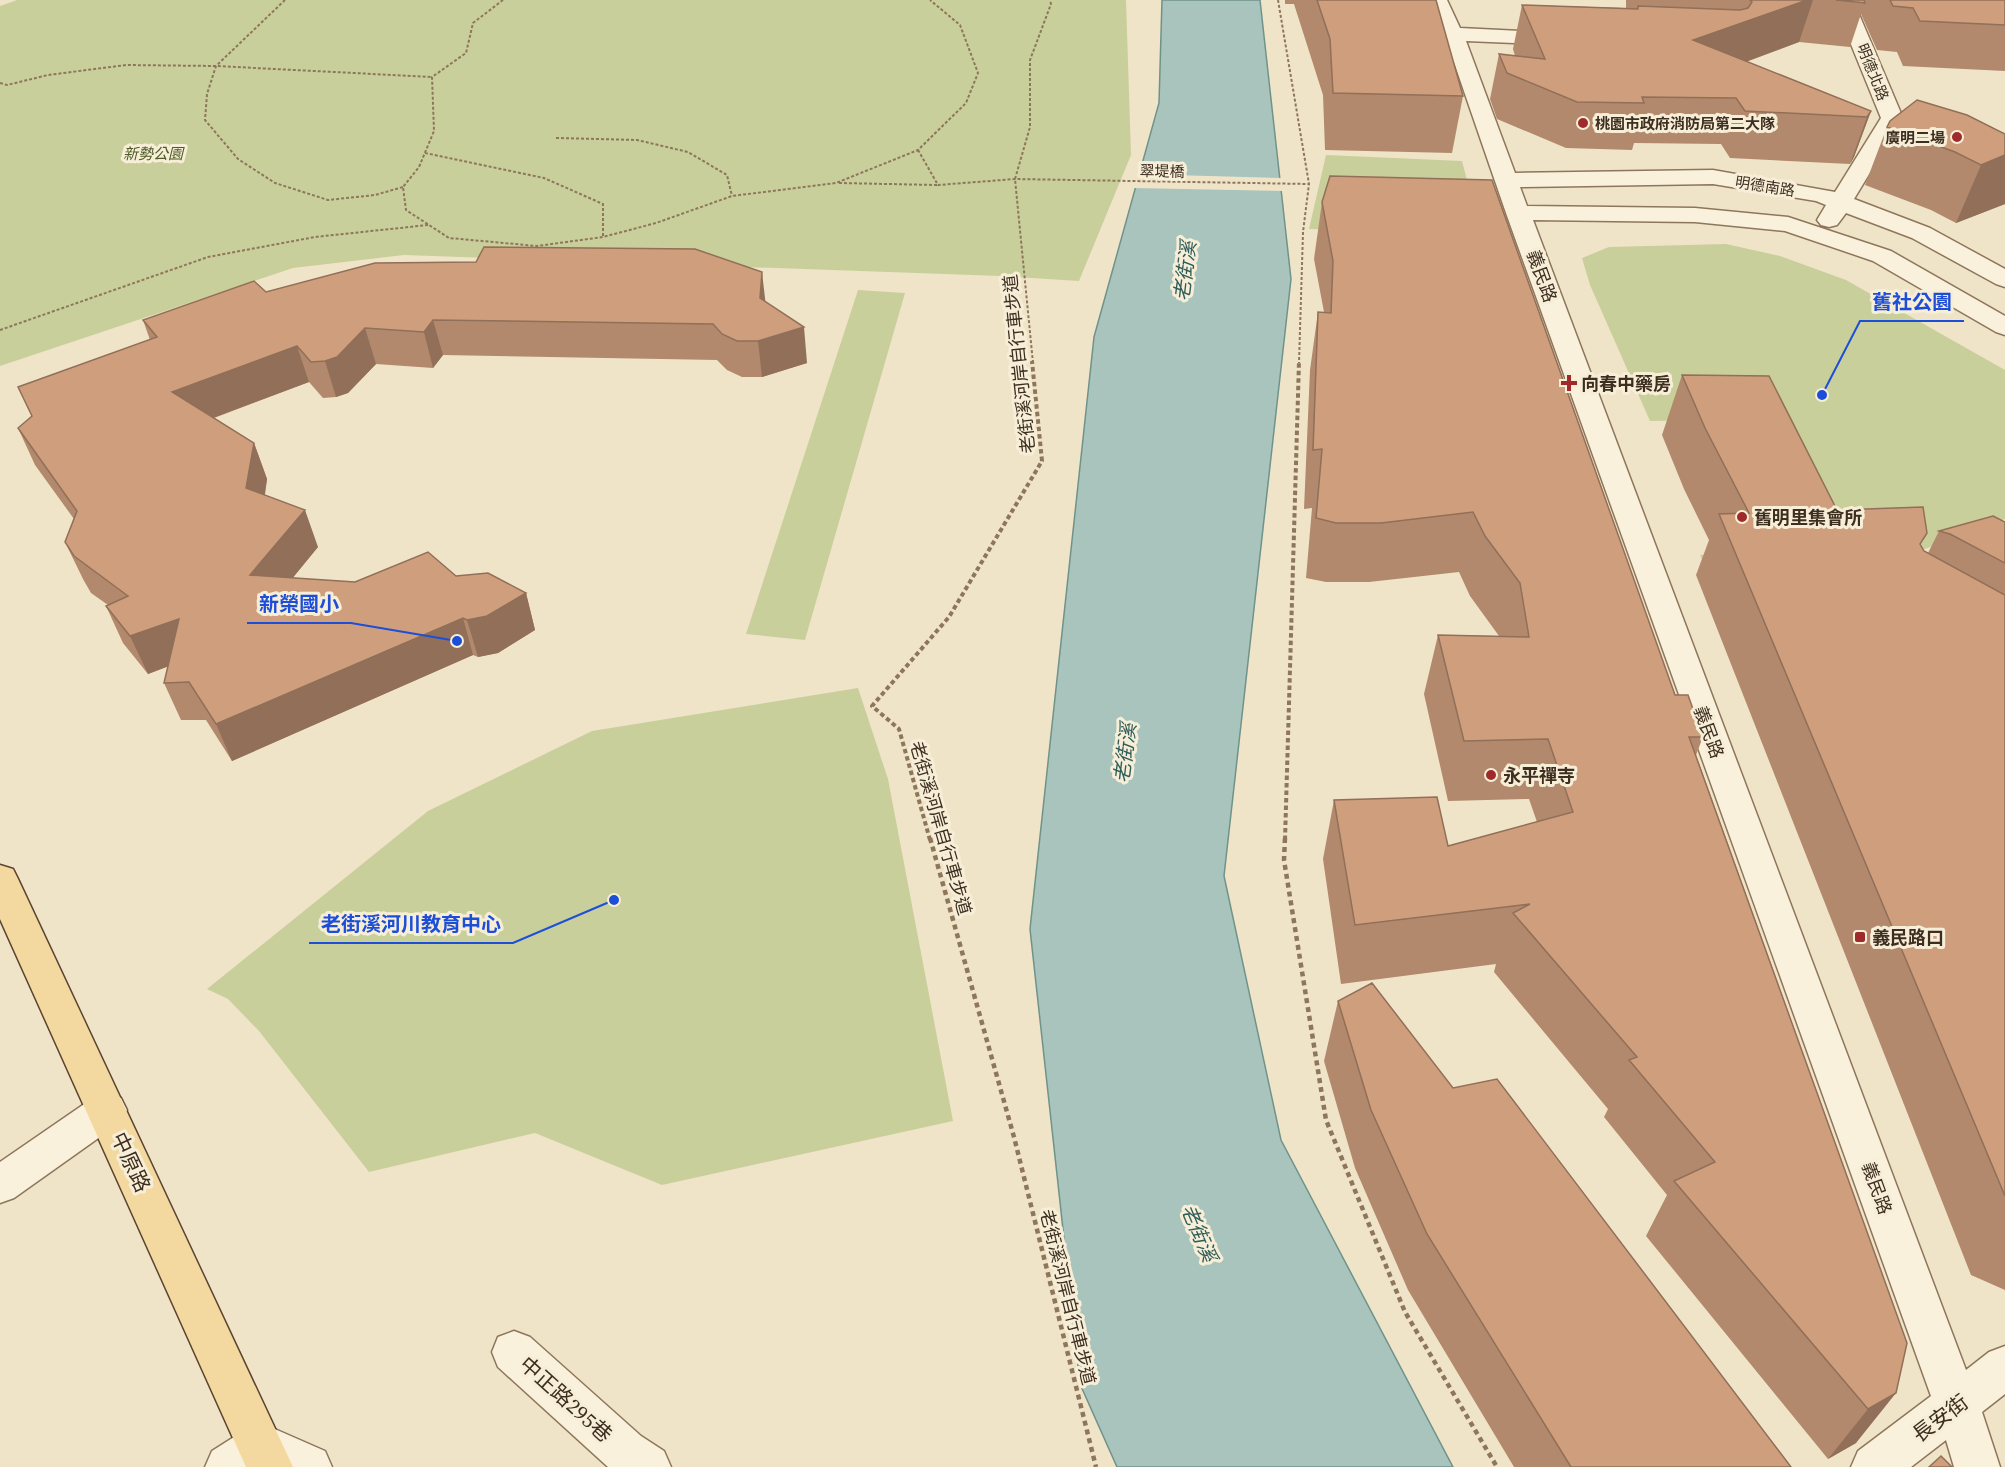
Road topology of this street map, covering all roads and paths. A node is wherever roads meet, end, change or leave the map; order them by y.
1 (285, 0) edge
2 (502, 0) edge
3 (930, 0) edge
4 (1050, 0) edge
5 (1278, 0) edge
6 (1437, 0) edge
7 (1843, 0) edge
8 (1453, 34) junction
9 (1584, 41) edge
10 (216, 66) junction
11 (432, 77) junction
12 (0, 83) edge
13 (556, 138) dead end
14 (918, 150) junction
15 (425, 153) junction
16 (1015, 179) junction
17 (1506, 180) junction
18 (836, 183) junction
19 (1309, 184) junction
20 (938, 185) junction
21 (403, 187) junction
22 (732, 196) junction
23 (1840, 202) junction
24 (1518, 213) junction
25 (429, 225) junction
26 (1820, 235) junction
27 (603, 237) junction
28 (2005, 279) edge
29 (2005, 327) edge
30 (0, 330) edge
31 (0, 879) edge
32 (107, 1110) junction
33 (0, 1185) edge
34 (514, 1352) dead end
35 (2005, 1367) edge
36 (1957, 1405) junction
37 (253, 1460) edge
38 (309, 1467) edge
39 (648, 1467) edge
40 (1096, 1467) edge
41 (1497, 1467) edge
42 (1874, 1467) edge
43 (1977, 1467) edge

1 - 10 path
2 - 11 path
3 - 14 path
4 - 16 path, 老街溪河岸自行車步道
5 - 19 path
6 - 8 street, 義民路
7 - 23 street, 明德北路
8 - 9 street
8 - 17 street, 義民路
10 - 11 path
10 - 12 path
10 - 21 path
11 - 15 path
13 - 22 path
14 - 18 path
14 - 20 path
15 - 21 path
15 - 27 path
16 - 19 path, 翠堤橋
16 - 20 path, 翠堤橋
16 - 40 path, 老街溪河岸自行車步道
17 - 23 street, 明德南路
17 - 24 street, 義民路
18 - 20 path, 翠堤橋
18 - 22 path
19 - 41 path
21 - 25 path
22 - 27 path
23 - 26 street, 明德北路
23 - 28 street, 明德南路
24 - 26 street, 明德南路
24 - 36 street, 義民路
25 - 27 path
25 - 30 path
26 - 29 street, 明德南路
31 - 32 main road, 中原路
32 - 33 street
32 - 37 main road, 中原路
34 - 39 street, 中正路295巷
35 - 36 street, 長安街
36 - 42 street, 長安街
36 - 43 street, 義民路
37 - 38 street, 中原路

